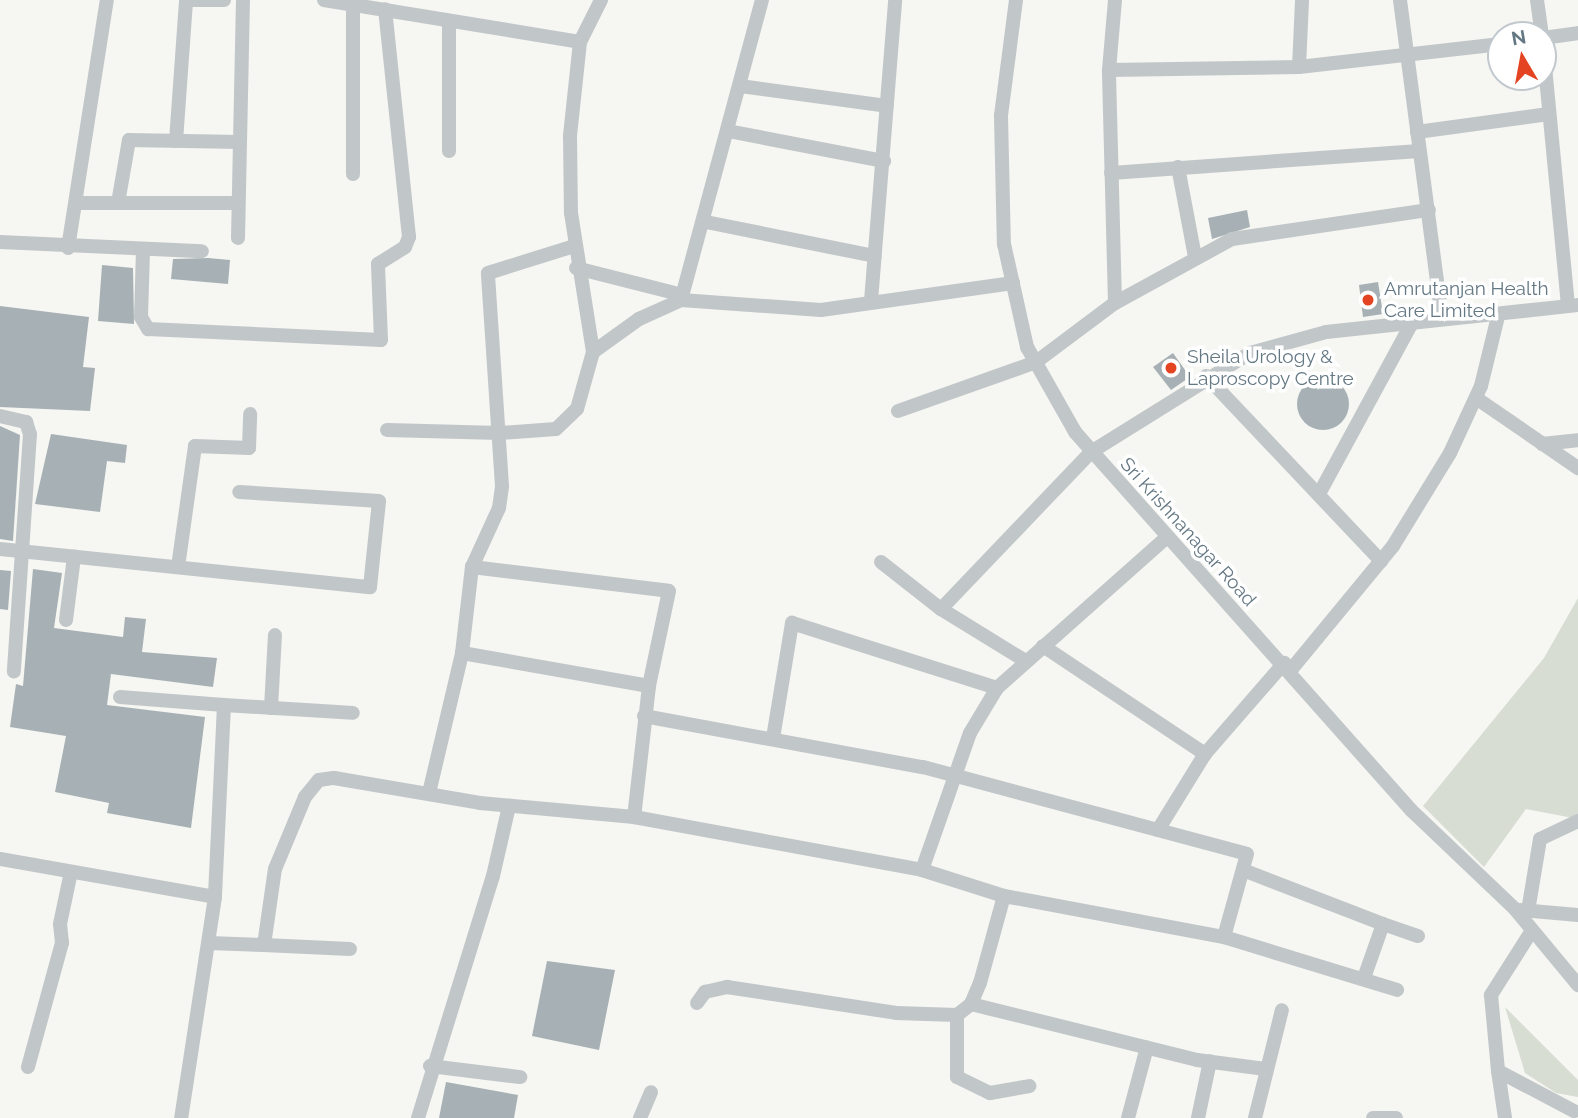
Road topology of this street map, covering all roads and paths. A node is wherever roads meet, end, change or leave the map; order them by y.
1 (107, 0) edge
2 (188, 0) edge
3 (224, 0) edge
4 (243, 0) edge
5 (324, 0) edge
6 (424, 0) edge
7 (601, 0) edge
8 (762, 0) edge
9 (895, 0) edge
10 (1016, 0) edge
11 (1115, 0) edge
12 (1302, 0) edge
13 (1400, 0) edge
14 (1537, 0) edge
15 (353, 4) junction
16 (385, 9) junction
17 (420, 16) junction
18 (449, 21) junction
19 (1540, 21) edge
20 (1578, 33) edge
21 (1557, 35) edge
22 (580, 42) junction
23 (1487, 46) edge
24 (1405, 57) junction
25 (1299, 67) junction
26 (1110, 70) junction
27 (740, 86) junction
28 (1547, 91) edge
29 (887, 106) junction
30 (1549, 114) junction
31 (729, 131) junction
32 (1417, 132) junction
33 (176, 141) junction
34 (240, 142) junction
35 (449, 151) dead end
36 (1419, 151) junction
37 (884, 161) junction
38 (1178, 167) junction
39 (1111, 173) junction
40 (353, 174) dead end
41 (76, 203) junction
42 (118, 203) junction
43 (238, 203) junction
44 (1429, 210) junction
45 (706, 222) junction
46 (238, 238) dead end
47 (0, 242) edge
48 (575, 246) junction
49 (68, 248) junction
50 (143, 250) junction
51 (202, 251) dead end
52 (875, 256) junction
53 (1195, 257) junction
54 (576, 268) junction
55 (1013, 283) junction
56 (682, 297) junction
57 (871, 301) junction
58 (1115, 303) junction
59 (1573, 305) edge
60 (1497, 316) junction
61 (1442, 317) junction
62 (1413, 321) junction
63 (593, 352) junction
64 (1036, 362) junction
65 (1206, 376) junction
66 (1476, 398) junction
67 (898, 411) dead end
68 (250, 414) dead end
69 (0, 416) edge
70 (387, 430) dead end
71 (500, 433) junction
72 (1578, 440) edge
73 (1542, 444) junction
74 (1091, 452) junction
75 (1578, 468) edge
76 (239, 492) dead end
77 (1319, 494) junction
78 (1167, 537) junction
79 (0, 549) edge
80 (24, 551) junction
81 (74, 557) junction
82 (1381, 561) junction
83 (881, 562) dead end
84 (178, 567) junction
85 (472, 568) junction
86 (941, 609) junction
87 (66, 620) dead end
88 (275, 635) dead end
89 (1043, 646) junction
90 (463, 653) junction
91 (1024, 660) junction
92 (1287, 667) junction
93 (14, 671) dead end
94 (649, 686) junction
95 (998, 688) junction
96 (120, 697) dead end
97 (223, 705) junction
98 (271, 708) junction
99 (353, 713) dead end
100 (644, 716) junction
101 (773, 738) junction
102 (1205, 754) junction
103 (953, 776) junction
104 (429, 793) junction
105 (509, 806) junction
106 (634, 817) junction
107 (1578, 821) edge
108 (1158, 830) junction
109 (0, 859) edge
110 (922, 870) junction
111 (1243, 870) junction
112 (71, 872) junction
113 (1004, 896) junction
114 (215, 897) junction
115 (1522, 910) junction
116 (1578, 915) edge
117 (1383, 924) junction
118 (1531, 932) junction
119 (1418, 936) dead end
120 (1224, 937) junction
121 (209, 943) junction
122 (264, 945) junction
123 (350, 949) dead end
124 (1364, 978) junction
125 (1578, 985) edge
126 (1397, 990) dead end
127 (697, 1003) dead end
128 (971, 1004) junction
129 (1282, 1010) dead end
130 (957, 1015) junction
131 (1147, 1047) junction
132 (1210, 1062) junction
133 (430, 1066) junction
134 (29, 1067) dead end
135 (1265, 1069) junction
136 (1499, 1071) junction
137 (520, 1077) dead end
138 (1028, 1086) dead end
139 (651, 1092) dead end
140 (1574, 1111) dead end
141 (181, 1118) edge
142 (418, 1118) edge
143 (640, 1118) edge
144 (1128, 1118) edge
145 (1198, 1118) edge
146 (1255, 1118) edge
147 (1373, 1118) edge
148 (1396, 1118) edge
149 (1505, 1118) edge

1 - 41 street
2 - 3 street
2 - 33 street
4 - 34 street
5 - 15 street
6 - 17 street
7 - 22 street
8 - 27 street
9 - 29 street
10 - 55 street, Sri Krishnanagar Road
11 - 26 street
12 - 25 street
13 - 24 street
14 - 19 street
15 - 16 street
15 - 40 street
16 - 17 street
16 - 50 street
17 - 18 street
18 - 22 street
18 - 35 street
20 - 21 street
22 - 48 street
23 - 24 street
24 - 25 street
24 - 32 street
25 - 26 street
26 - 39 street
27 - 29 street
27 - 31 street
28 - 30 street
29 - 37 street
30 - 32 street
30 - 59 street
31 - 37 street
31 - 45 street
32 - 36 street
33 - 34 street
33 - 42 street
34 - 43 street
36 - 38 street
36 - 44 street
37 - 52 street
38 - 39 street
38 - 53 street
39 - 58 street
41 - 42 street
41 - 49 street
42 - 43 street
43 - 46 street
44 - 53 street
44 - 61 street
45 - 52 street
45 - 56 street
47 - 49 street
48 - 54 street
48 - 71 street
49 - 50 street
50 - 51 street
52 - 57 street
53 - 58 street
54 - 56 street
54 - 63 street
55 - 57 street
55 - 64 street, Sri Krishnanagar Road
56 - 57 street
56 - 63 street
58 - 64 street
59 - 60 street
60 - 61 street
60 - 66 street
61 - 62 street
62 - 65 street
62 - 77 street
63 - 71 street
64 - 67 street
64 - 74 street, Sri Krishnanagar Road
65 - 74 street
65 - 77 street
66 - 73 street
66 - 82 street
68 - 84 street
69 - 80 street
70 - 71 street
71 - 85 street
72 - 73 street
73 - 75 street
74 - 78 street, Sri Krishnanagar Road
74 - 86 street
76 - 84 street
77 - 82 street
78 - 89 street
78 - 92 street, Sri Krishnanagar Road
79 - 80 street
80 - 81 street
80 - 93 street
81 - 84 street
81 - 87 street
82 - 92 street
83 - 86 street
85 - 90 street
85 - 94 street
86 - 91 street
88 - 98 street
89 - 91 street
89 - 102 street
90 - 94 street
90 - 104 street
91 - 95 street
92 - 102 street
92 - 115 street, Sri Krishnanagar Road
94 - 100 street
95 - 101 street
95 - 103 street
96 - 97 street
97 - 98 street
97 - 114 street
98 - 99 street
100 - 101 street
100 - 106 street
101 - 103 street
102 - 108 street
103 - 108 street
103 - 110 street
104 - 105 street
104 - 122 street
105 - 106 street
105 - 133 street
106 - 110 street
107 - 115 street
108 - 111 street
109 - 112 street
110 - 113 street
111 - 117 street
111 - 120 street
112 - 114 street
112 - 134 street
113 - 120 street
113 - 128 street
114 - 121 street
115 - 116 street
115 - 118 street, Sri Krishnanagar Road
117 - 119 street
117 - 124 street
118 - 125 street, Sri Krishnanagar Road
118 - 136 street
120 - 124 street
121 - 122 street
121 - 141 street
122 - 123 street
124 - 126 street
127 - 130 street
128 - 130 street
128 - 131 street
129 - 135 street
130 - 138 street
131 - 132 street
131 - 144 street
132 - 135 street
132 - 145 street
133 - 137 street
133 - 142 street
135 - 146 street
136 - 140 street
136 - 149 street
139 - 143 street
147 - 148 street

